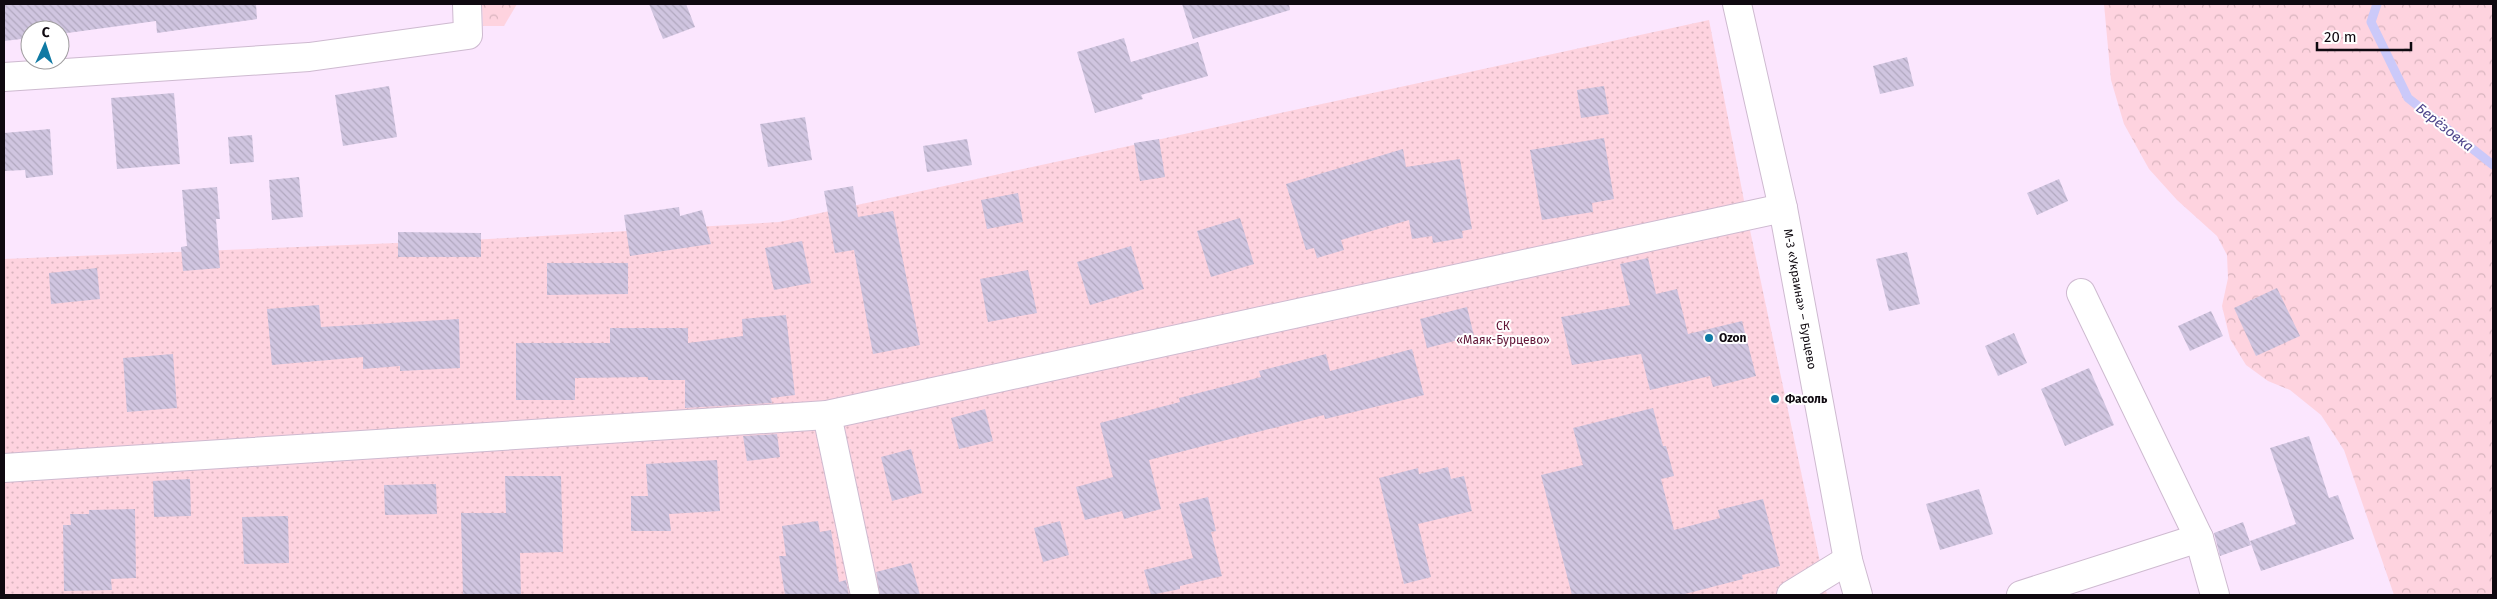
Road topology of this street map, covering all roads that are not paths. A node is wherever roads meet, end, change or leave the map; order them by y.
1 (467, 4) edge
2 (1737, 4) edge
3 (4, 77) edge
4 (1784, 208) junction
5 (2082, 292) dead end
6 (827, 415) junction
7 (4, 468) edge
8 (2199, 538) junction
9 (1848, 560) junction
10 (865, 595) edge
11 (1791, 595) edge
12 (1858, 595) edge
13 (2021, 595) edge
14 (2215, 595) edge

1 - 3 street
2 - 4 street, М-3 «Украина» – Бурцево
4 - 6 street
4 - 9 street, М-3 «Украина» – Бурцево
5 - 8 street
6 - 7 street
6 - 10 street
8 - 13 street
8 - 14 street
9 - 11 street
9 - 12 street, М-3 «Украина» – Бурцево

